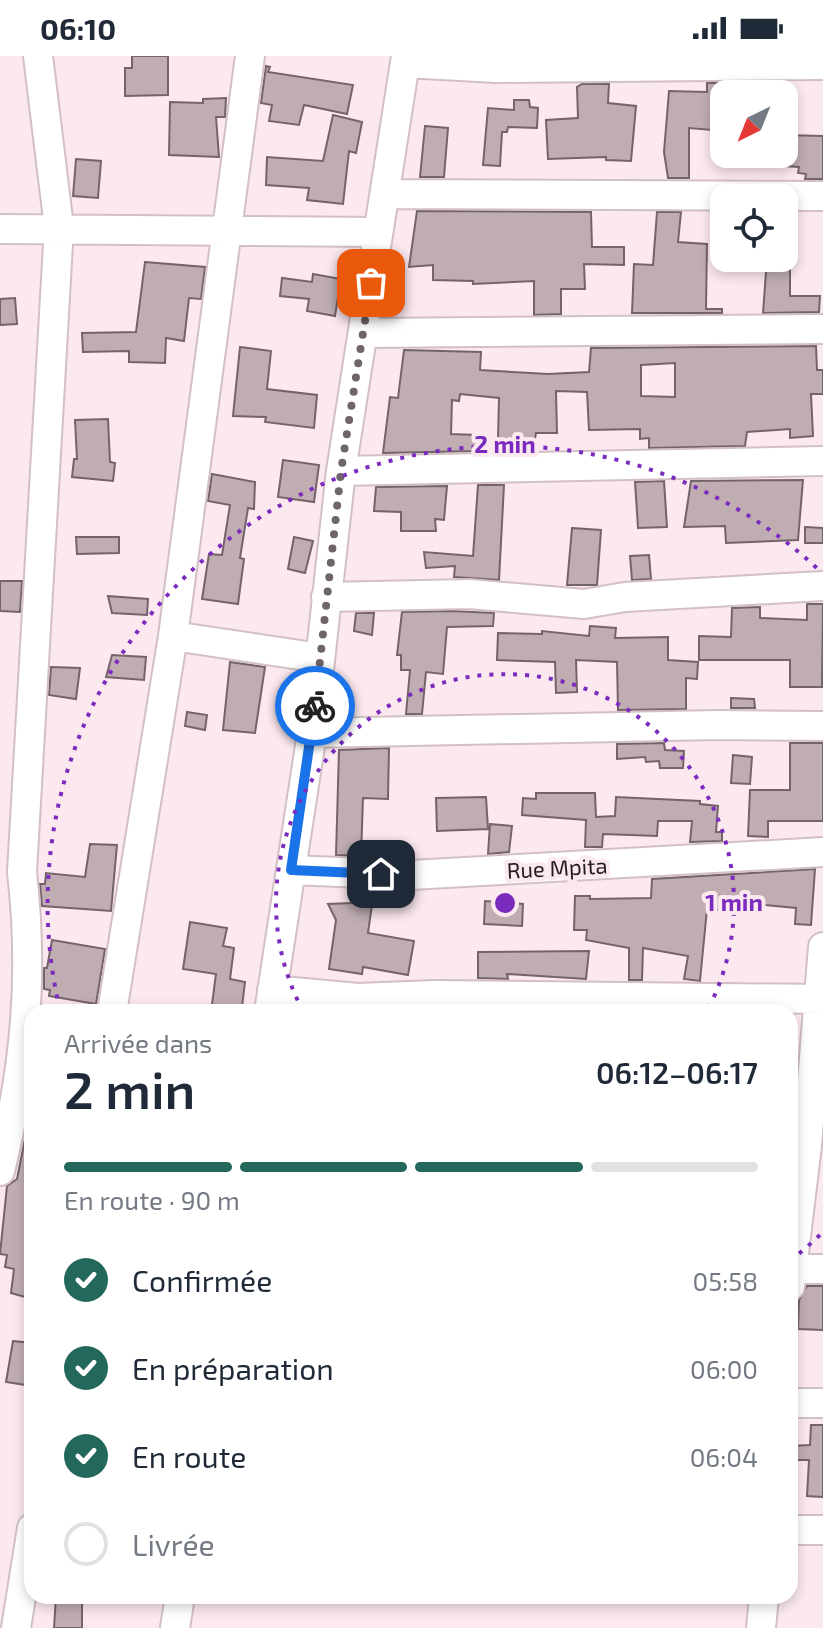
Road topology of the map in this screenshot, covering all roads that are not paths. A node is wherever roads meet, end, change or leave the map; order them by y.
1 (38, 56) edge
2 (250, 56) edge
3 (406, 59) edge
4 (823, 65) edge
5 (385, 194) junction
6 (823, 196) edge
7 (59, 227) junction
8 (0, 229) edge
9 (225, 229) junction
10 (378, 232) junction
11 (823, 329) edge
12 (364, 333) junction
13 (823, 461) edge
14 (341, 471) junction
15 (823, 586) edge
16 (326, 597) junction
17 (173, 636) junction
18 (320, 658) junction
19 (823, 726) edge
20 (312, 733) junction
21 (823, 852) edge
22 (291, 870) junction
23 (823, 947) edge
24 (821, 999) edge
25 (271, 1001) edge
26 (25, 1004) edge
27 (113, 1004) edge
28 (24, 1013) edge
29 (17, 1097) edge
30 (807, 1145) edge
31 (0, 1171) edge
32 (798, 1214) edge
33 (823, 1269) edge
34 (798, 1274) edge
35 (798, 1403) edge
36 (823, 1403) edge
37 (798, 1530) edge
38 (823, 1530) edge
39 (24, 1578) edge
40 (179, 1604) edge
41 (763, 1604) edge
42 (16, 1628) edge
43 (175, 1628) edge
44 (761, 1628) edge

1 - 7 street
2 - 9 street
3 - 4 street
3 - 5 street
5 - 6 street
5 - 10 street
7 - 8 street
7 - 9 street
7 - 26 street
9 - 10 street
9 - 17 street
10 - 12 street
11 - 12 street
12 - 14 street
13 - 14 street
14 - 16 street
15 - 16 street
16 - 18 street
17 - 18 street
17 - 27 street
18 - 20 street
19 - 20 street
20 - 22 street
21 - 22 street, Rue Mpita
22 - 25 street
23 - 24 street
24 - 25 street
24 - 30 street
28 - 29 street
29 - 31 street
30 - 32 street
33 - 34 street
35 - 36 street
37 - 38 street
39 - 42 street
40 - 43 street
41 - 44 street

